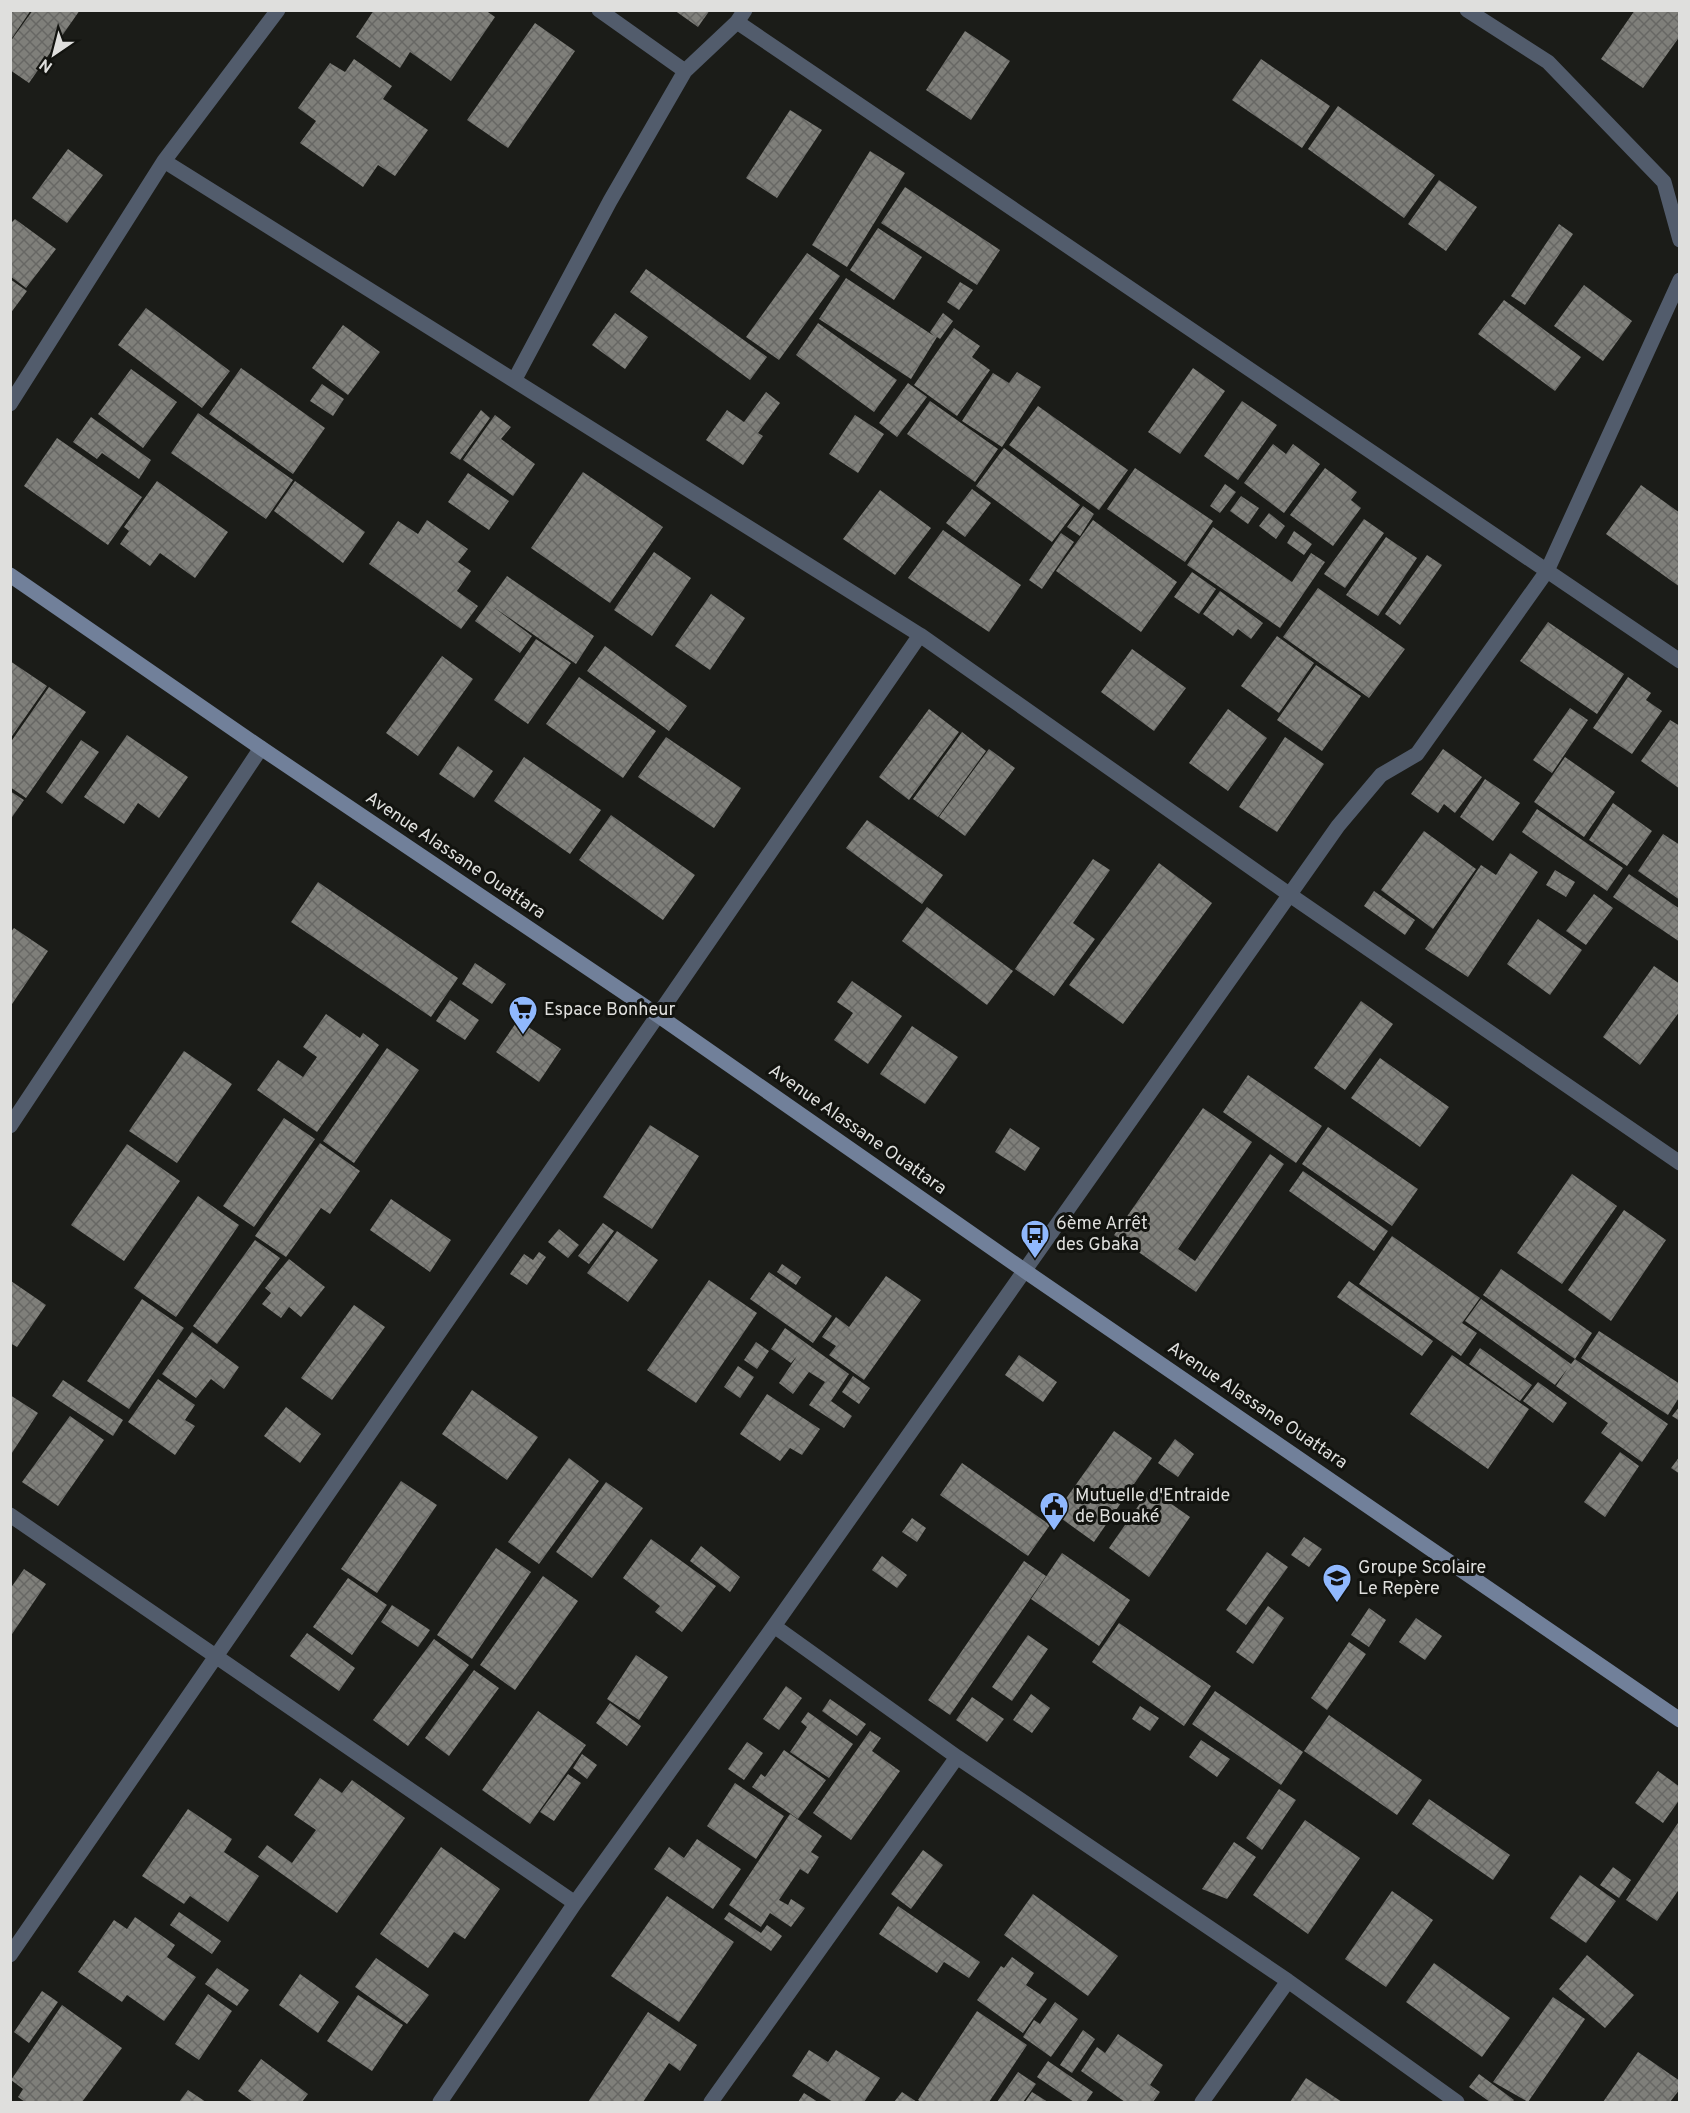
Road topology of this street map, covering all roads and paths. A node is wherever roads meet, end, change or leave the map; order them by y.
1 (278, 10) edge
2 (599, 10) edge
3 (1467, 10) edge
4 (741, 16) edge
5 (686, 71) junction
6 (164, 161) junction
7 (1680, 240) edge
8 (1680, 280) edge
9 (515, 379) junction
10 (10, 404) edge
11 (1548, 571) junction
12 (10, 575) edge
13 (920, 635) junction
14 (1680, 661) edge
15 (261, 748) junction
16 (1290, 895) junction
17 (659, 1016) junction
18 (15, 1106) edge
19 (10, 1126) edge
20 (1680, 1164) edge
21 (1025, 1271) junction
22 (10, 1515) edge
23 (774, 1626) junction
24 (216, 1657) junction
25 (1680, 1720) edge
26 (957, 1757) junction
27 (575, 1903) junction
28 (10, 1955) edge
29 (1288, 1980) junction
30 (440, 2103) edge
31 (711, 2103) edge
32 (1202, 2103) edge
33 (1457, 2103) edge

1 - 6 street
2 - 5 street
3 - 7 street
4 - 5 street
4 - 11 street
5 - 9 street
6 - 9 street
6 - 10 street
8 - 11 street
9 - 13 street
11 - 14 street
11 - 16 street
12 - 15 street, Avenue Alassane Ouattara
13 - 16 street
13 - 17 street
15 - 17 street, Avenue Alassane Ouattara
15 - 18 street
16 - 20 street
16 - 21 street
17 - 21 street, Avenue Alassane Ouattara
17 - 24 street
18 - 19 street
21 - 23 street
21 - 25 street, Avenue Alassane Ouattara
22 - 24 street
23 - 26 street
23 - 27 street
24 - 27 street
24 - 28 street
26 - 29 street
26 - 31 street
27 - 30 street
29 - 32 street
29 - 33 street

